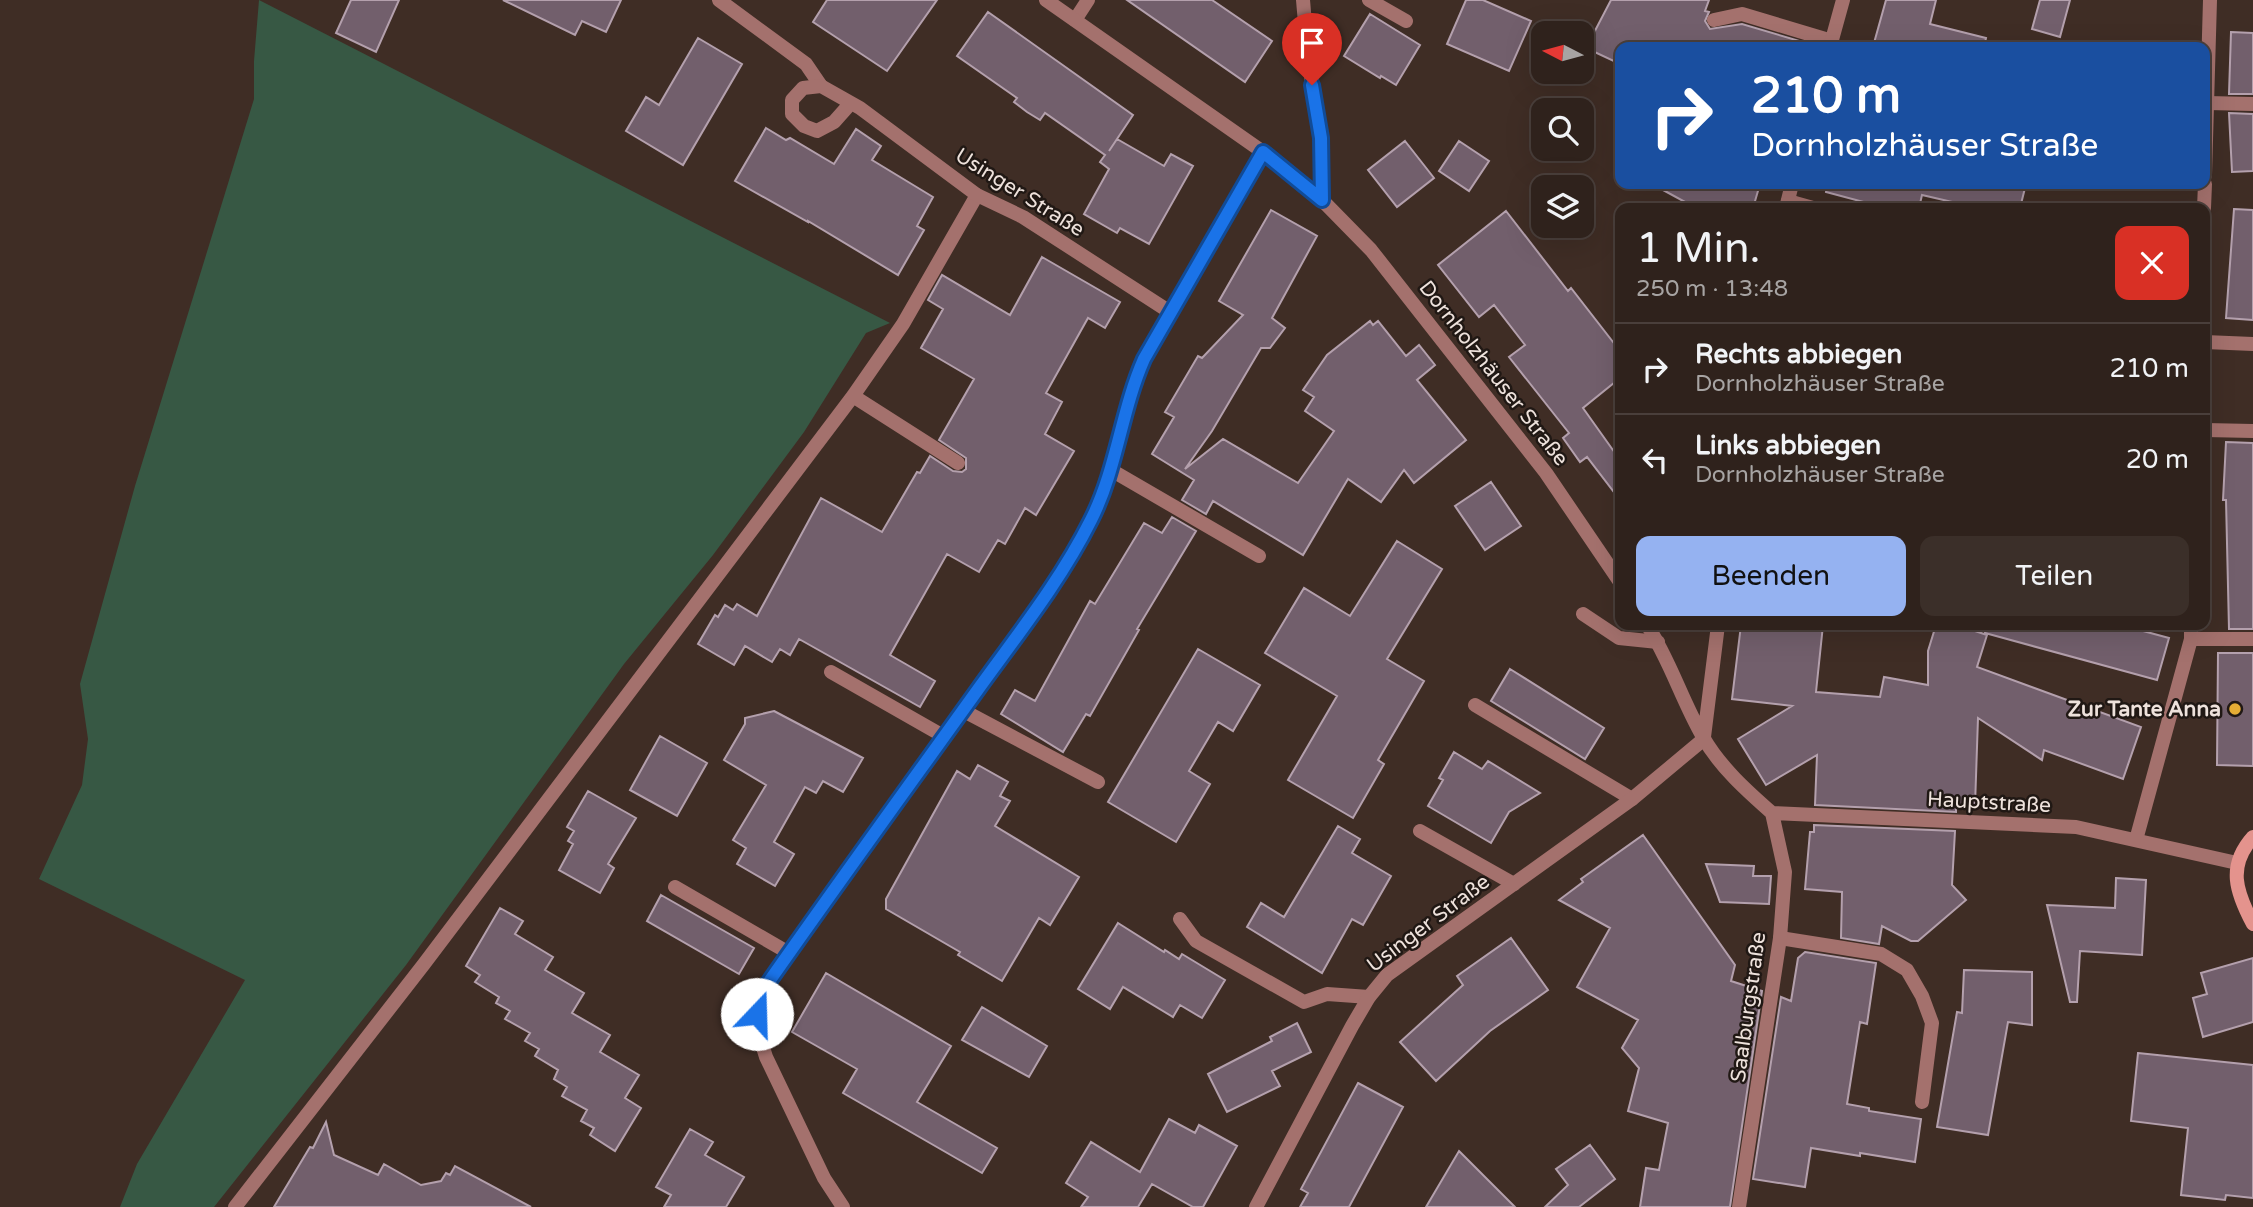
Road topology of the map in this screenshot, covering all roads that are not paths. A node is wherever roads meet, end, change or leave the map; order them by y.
1 (719, 0) edge
2 (1046, 0) edge
3 (1088, 0) edge
4 (1303, 0) edge
5 (1369, 0) edge
6 (1843, 0) edge
7 (2210, 0) edge
8 (1075, 20) junction
9 (1714, 20) dead end
10 (1406, 21) dead end
11 (1825, 42) edge
12 (1832, 42) edge
13 (2209, 42) edge
14 (821, 86) junction
15 (2210, 103) edge
16 (849, 104) junction
17 (2253, 104) edge
18 (1263, 152) junction
19 (977, 195) junction
20 (1322, 200) junction
21 (1170, 312) junction
22 (2210, 342) edge
23 (2253, 344) edge
24 (853, 396) junction
25 (2210, 430) edge
26 (2253, 431) edge
27 (958, 463) dead end
28 (1111, 470) junction
29 (1259, 556) dead end
30 (1615, 575) edge
31 (1583, 614) dead end
32 (1650, 630) edge
33 (1717, 630) edge
34 (2191, 632) edge
35 (2253, 639) edge
36 (1658, 642) junction
37 (831, 672) dead end
38 (1475, 705) dead end
39 (964, 711) junction
40 (945, 737) junction
41 (1704, 739) junction
42 (1098, 782) dead end
43 (1632, 799) junction
44 (1772, 813) junction
45 (1420, 831) dead end
46 (2253, 837) edge
47 (2136, 840) junction
48 (2237, 863) junction
49 (1514, 884) junction
50 (675, 887) dead end
51 (1180, 919) dead end
52 (2253, 924) edge
53 (1780, 938) junction
54 (789, 953) junction
55 (1369, 997) junction
56 (1923, 1102) dead end
57 (235, 1207) edge
58 (843, 1207) edge
59 (1256, 1207) edge
60 (1739, 1207) edge

1 - 14 street, Usinger Straße
2 - 8 street, Dornholzhäuser Straße
3 - 8 street
4 - 20 street
5 - 10 street
6 - 12 street
7 - 13 street
8 - 18 street, Dornholzhäuser Straße
9 - 11 street
14 - 16 street, Usinger Straße
14 - 16 street
15 - 17 street
16 - 19 street, Usinger Straße
18 - 20 street, Dornholzhäuser Straße
18 - 21 street
19 - 21 street, Usinger Straße
19 - 24 street
20 - 30 street, Dornholzhäuser Straße
21 - 28 street
22 - 23 street
24 - 27 street
24 - 57 street
25 - 26 street
28 - 29 street
28 - 39 street
31 - 36 street
32 - 36 street
33 - 41 street
34 - 35 street
34 - 47 street
36 - 41 street
37 - 40 street
38 - 43 street
39 - 40 street
39 - 42 street
40 - 54 street
41 - 43 street, Usinger Straße
41 - 44 street
43 - 49 street, Usinger Straße
44 - 47 street, Hauptstraße
44 - 53 street, Saalburgstraße
45 - 49 street
46 - 48 street
47 - 48 street, Hauptstraße
48 - 52 street
49 - 55 street, Usinger Straße
50 - 54 street
51 - 55 street
53 - 56 street
53 - 60 street, Saalburgstraße
54 - 58 street
55 - 59 street, Usinger Straße

